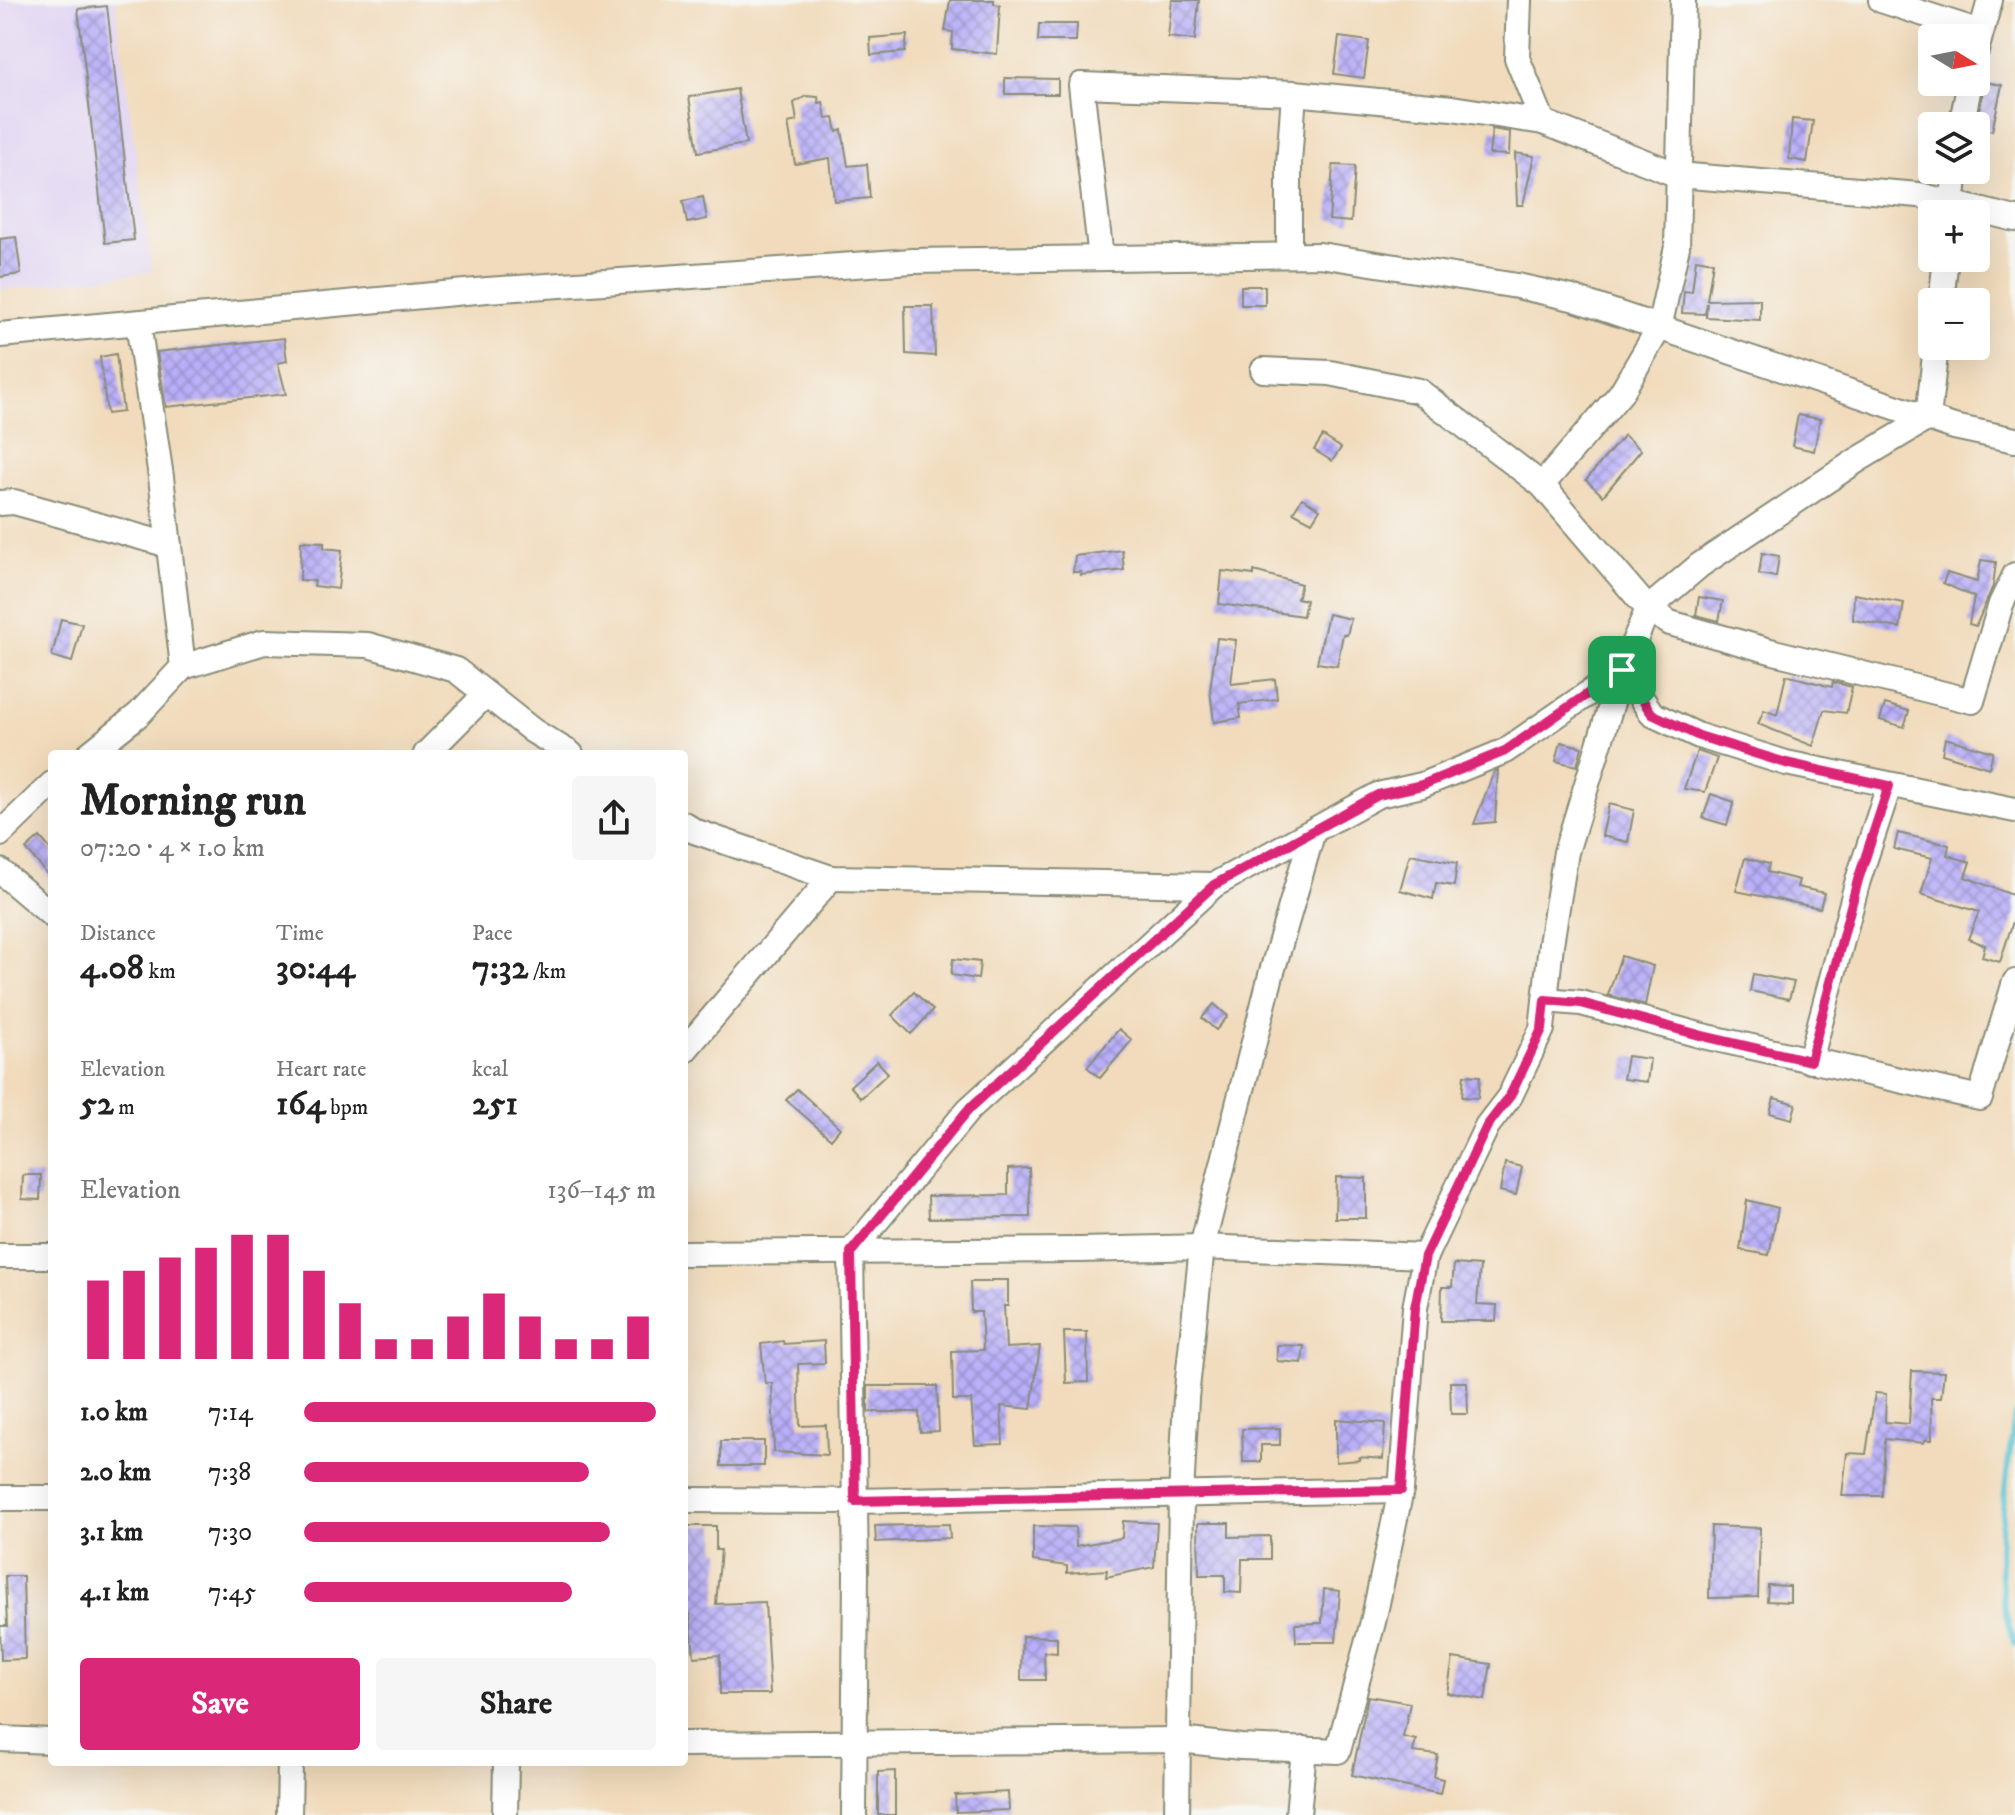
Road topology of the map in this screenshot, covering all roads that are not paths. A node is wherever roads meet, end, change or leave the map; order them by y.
1 (1519, 0) edge
2 (1683, 0) edge
3 (1881, 0) edge
4 (1990, 0) edge
5 (1938, 24) edge
6 (1983, 24) edge
7 (1294, 93) junction
8 (1543, 122) junction
9 (1678, 175) junction
10 (1931, 200) edge
11 (1990, 215) edge
12 (2015, 219) edge
13 (1289, 255) junction
14 (1101, 258) junction
15 (138, 323) junction
16 (1659, 328) junction
17 (0, 335) edge
18 (1934, 360) edge
19 (1263, 370) dead end
20 (1928, 418) junction
21 (2015, 440) edge
22 (1542, 485) junction
23 (0, 503) edge
24 (169, 545) junction
25 (2015, 575) edge
26 (1648, 609) junction
27 (183, 667) junction
28 (1622, 670) junction
29 (486, 694) junction
30 (94, 750) edge
31 (430, 750) edge
32 (564, 750) edge
33 (1889, 786) junction
34 (48, 788) edge
35 (2015, 810) edge
36 (1313, 831) junction
37 (688, 832) edge
38 (0, 834) edge
39 (0, 871) edge
40 (831, 878) junction
41 (1214, 885) junction
42 (48, 912) edge
43 (2015, 982) edge
44 (1545, 1000) junction
45 (688, 1046) edge
46 (1810, 1061) junction
47 (1202, 1247) junction
48 (851, 1252) junction
49 (688, 1253) edge
50 (0, 1256) edge
51 (48, 1256) edge
52 (1425, 1256) junction
53 (1401, 1490) junction
54 (1181, 1496) junction
55 (0, 1498) edge
56 (48, 1498) edge
57 (688, 1500) edge
58 (855, 1501) junction
59 (0, 1739) edge
60 (1180, 1740) junction
61 (48, 1741) edge
62 (855, 1742) junction
63 (688, 1744) edge
64 (1304, 1749) junction
65 (290, 1766) edge
66 (506, 1766) edge
67 (289, 1815) edge
68 (505, 1815) edge
69 (854, 1815) edge
70 (1177, 1815) edge
71 (1298, 1815) edge

1 - 8 street
2 - 9 street
3 - 5 street
4 - 6 street
7 - 8 street
7 - 13 street
7 - 14 street
8 - 9 street
9 - 10 street
9 - 16 street
11 - 12 street
13 - 14 street
13 - 16 street
14 - 15 street
15 - 17 street
15 - 24 street
16 - 20 street
16 - 22 street
18 - 20 street
19 - 22 street
20 - 21 street
20 - 26 street
22 - 26 street
23 - 24 street
24 - 27 street
25 - 26 street
26 - 28 street
27 - 29 street
27 - 30 street
28 - 33 street
28 - 36 street
28 - 44 street
29 - 31 street
29 - 32 street
33 - 35 street
33 - 46 street
34 - 38 street
36 - 41 street
36 - 47 street
37 - 40 street
39 - 42 street
40 - 41 street
40 - 45 street
41 - 48 street
43 - 46 street
44 - 46 street
44 - 52 street
47 - 48 street
47 - 52 street
47 - 54 street
48 - 49 street
48 - 58 street
50 - 51 street
52 - 53 street
53 - 54 street
53 - 64 street
54 - 58 street
54 - 60 street
55 - 56 street
57 - 58 street
58 - 62 street
59 - 61 street
60 - 62 street
60 - 64 street
60 - 70 street
62 - 63 street
62 - 69 street
64 - 71 street
65 - 67 street
66 - 68 street

